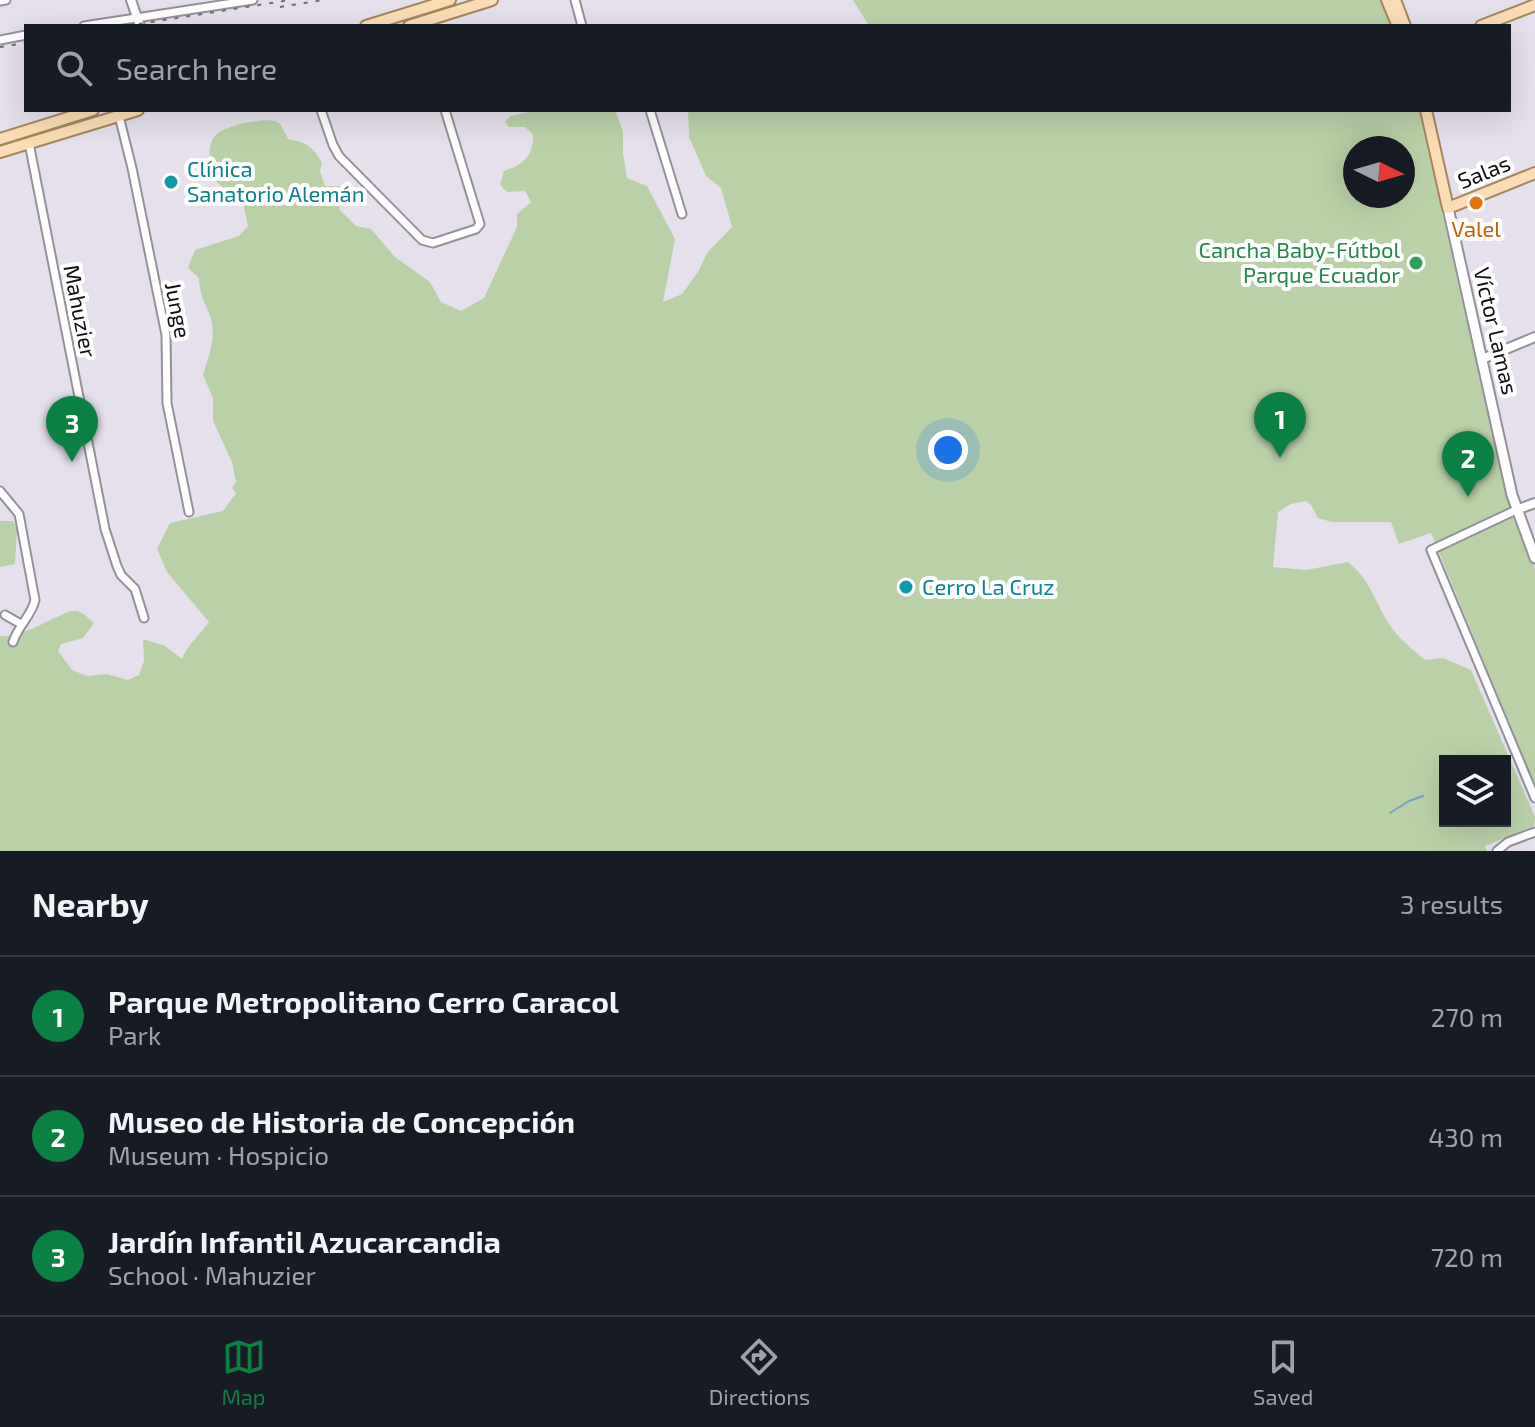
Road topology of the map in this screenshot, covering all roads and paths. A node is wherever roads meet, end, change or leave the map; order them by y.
1 (6, 0) edge
2 (131, 0) edge
3 (253, 0) edge
4 (450, 0) edge
5 (492, 0) edge
6 (575, 0) edge
7 (1387, 0) edge
8 (1395, 0) edge
9 (0, 1) edge
10 (1535, 5) edge
11 (412, 12) junction
12 (139, 22) edge
13 (112, 24) edge
14 (373, 24) edge
15 (414, 24) edge
16 (417, 24) edge
17 (581, 24) edge
18 (1397, 24) edge
19 (1404, 24) edge
20 (1486, 24) edge
21 (24, 35) edge
22 (0, 40) edge
23 (87, 112) edge
24 (322, 112) edge
25 (446, 112) edge
26 (651, 112) edge
27 (1426, 112) edge
28 (117, 113) edge
29 (35, 128) junction
30 (0, 139) edge
31 (29, 143) junction
32 (0, 152) edge
33 (1535, 173) edge
34 (1448, 208) junction
35 (682, 214) dead end
36 (1535, 337) edge
37 (1482, 359) junction
38 (0, 491) edge
39 (1535, 503) edge
40 (1516, 510) junction
41 (189, 512) dead end
42 (1535, 558) edge
43 (5, 615) dead end
44 (144, 618) dead end
45 (21, 624) junction
46 (13, 642) dead end
47 (1535, 798) edge
48 (1535, 832) edge
49 (1497, 851) edge

1 - 9 street
2 - 12 street
3 - 12 street
4 - 11 main road
5 - 16 main road
6 - 17 street
7 - 18 main road
8 - 19 main road
10 - 20 main road
11 - 14 main road
11 - 15 street
12 - 13 street
21 - 22 street
23 - 29 main road
24 - 25 street
26 - 35 street
27 - 34 main road, Víctor Lamas
28 - 31 main road
28 - 41 street, Junge
29 - 30 main road
29 - 31 main road
31 - 32 main road
31 - 44 street, Mahuzier
33 - 34 main road, Salas
34 - 37 main road, Víctor Lamas
36 - 37 street
37 - 40 main road, Víctor Lamas
38 - 45 street
39 - 40 street
40 - 42 main road, Víctor Lamas
40 - 47 street
43 - 45 street
45 - 46 street
48 - 49 street

